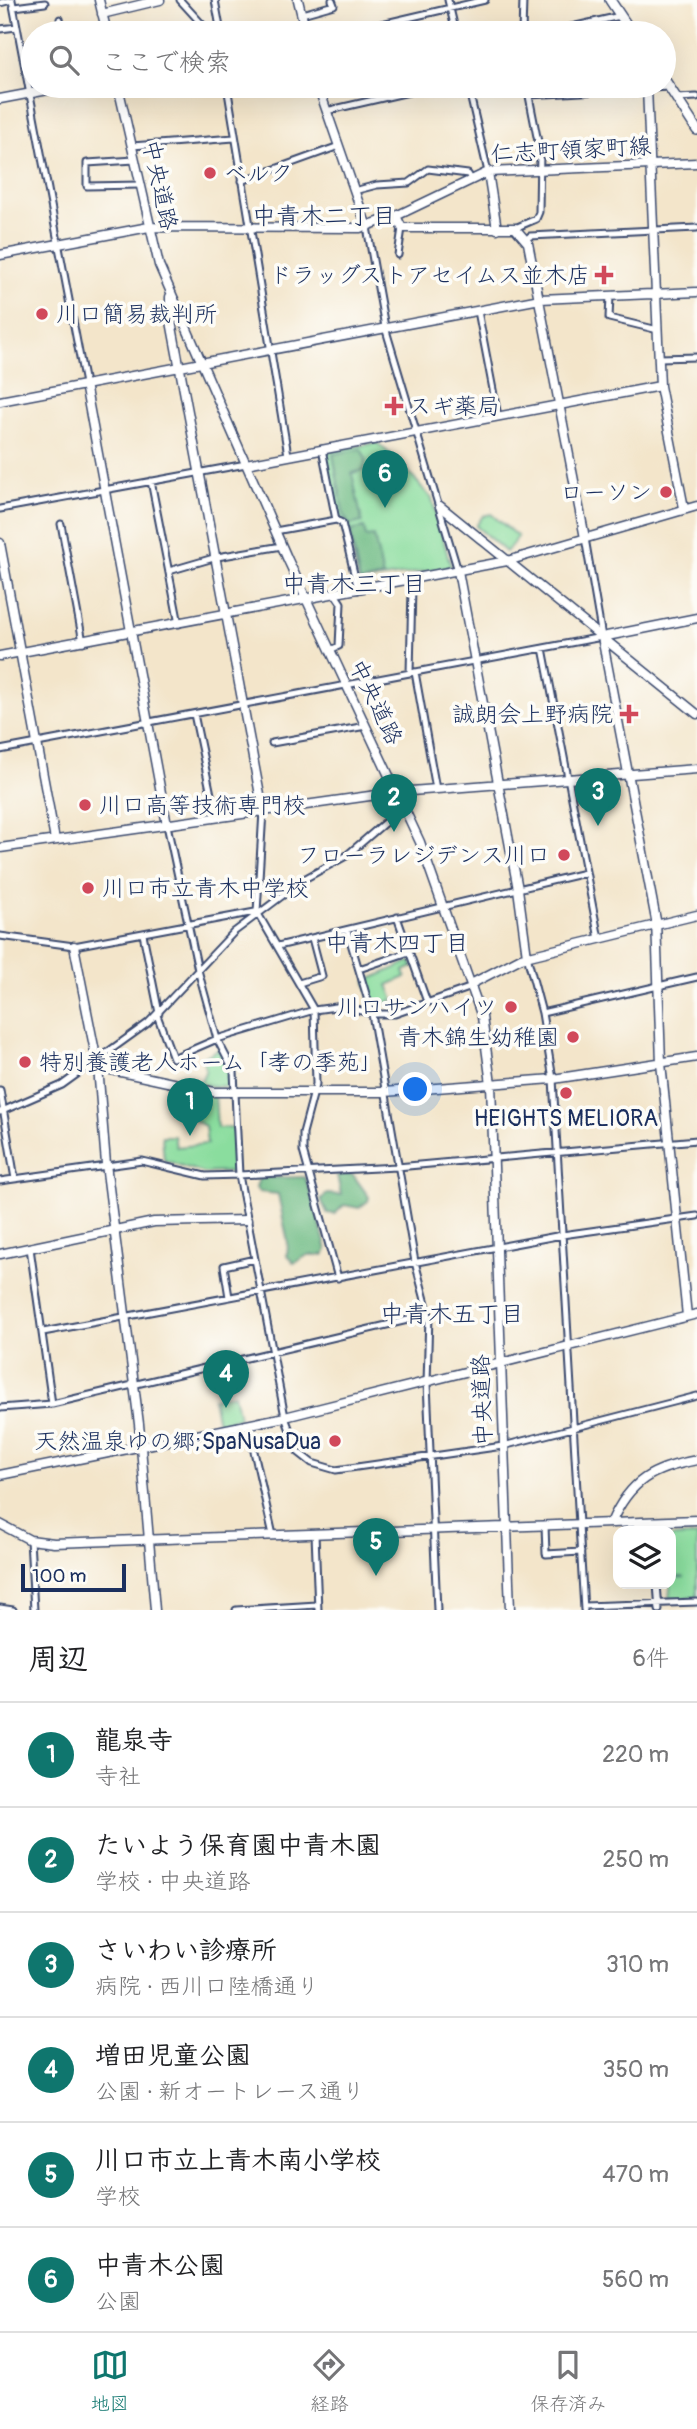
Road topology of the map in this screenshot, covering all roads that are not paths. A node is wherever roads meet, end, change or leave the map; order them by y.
1 (99, 0) edge
2 (160, 0) edge
3 (180, 0) edge
4 (215, 0) edge
5 (298, 0) edge
6 (332, 0) edge
7 (448, 0) edge
8 (485, 0) edge
9 (523, 0) edge
10 (610, 0) edge
11 (0, 3) edge
12 (13, 3) edge
13 (45, 3) dead end
14 (450, 8) junction
15 (102, 14) junction
16 (302, 14) junction
17 (620, 16) junction
18 (104, 21) edge
19 (199, 21) edge
20 (219, 21) edge
21 (303, 21) edge
22 (394, 21) edge
23 (453, 21) edge
24 (522, 21) edge
25 (598, 21) edge
26 (624, 21) edge
27 (17, 27) junction
28 (0, 29) edge
29 (21, 47) edge
30 (21, 95) edge
31 (697, 97) edge
32 (31, 98) edge
33 (121, 98) edge
34 (229, 98) edge
35 (322, 98) edge
36 (383, 98) edge
37 (471, 98) edge
38 (530, 98) edge
39 (647, 98) edge
40 (676, 98) joint
41 (0, 99) edge
42 (326, 111) junction
43 (697, 130) edge
44 (234, 138) junction
45 (132, 146) junction
46 (339, 146) junction
47 (135, 160) junction
48 (697, 163) edge
49 (650, 165) junction
50 (541, 169) junction
51 (488, 172) junction
52 (471, 179) junction
53 (242, 181) junction
54 (140, 185) junction
55 (355, 191) junction
56 (396, 216) junction
57 (149, 227) junction
58 (368, 227) junction
59 (250, 228) junction
60 (515, 228) junction
61 (697, 228) edge
62 (401, 229) junction
63 (497, 229) junction
64 (653, 230) junction
65 (526, 240) junction
66 (58, 244) junction
67 (0, 255) edge
68 (398, 255) dead end
69 (170, 292) junction
70 (697, 292) edge
71 (656, 294) junction
72 (610, 296) junction
73 (540, 299) junction
74 (478, 311) junction
75 (385, 327) junction
76 (658, 330) junction
77 (272, 350) junction
78 (697, 357) edge
79 (659, 358) junction
80 (201, 362) junction
81 (179, 367) junction
82 (85, 384) junction
83 (660, 386) junction
84 (0, 401) edge
85 (559, 404) junction
86 (498, 416) junction
87 (416, 431) junction
88 (322, 449) junction
89 (288, 455) junction
90 (246, 464) junction
91 (200, 472) junction
92 (151, 481) junction
93 (104, 490) junction
94 (440, 506) junction
95 (697, 506) edge
96 (684, 508) junction
97 (0, 509) edge
98 (336, 520) junction
99 (61, 524) dead end
100 (275, 531) junction
101 (584, 538) junction
102 (0, 543) edge
103 (282, 545) junction
104 (217, 556) junction
105 (508, 561) junction
106 (169, 571) junction
107 (458, 571) junction
108 (412, 587) dead end
109 (358, 590) junction
110 (335, 594) junction
111 (306, 600) junction
112 (227, 615) junction
113 (697, 618) edge
114 (179, 624) junction
115 (131, 633) junction
116 (602, 637) junction
117 (83, 642) junction
118 (543, 648) junction
119 (330, 650) junction
120 (21, 653) junction
121 (0, 656) edge
122 (475, 661) junction
123 (412, 673) junction
124 (346, 686) junction
125 (244, 705) junction
126 (194, 714) junction
127 (697, 714) edge
128 (148, 721) junction
129 (366, 726) junction
130 (37, 743) junction
131 (272, 743) dead end
132 (0, 750) edge
133 (697, 769) edge
134 (629, 775) junction
135 (567, 779) junction
136 (498, 784) junction
137 (436, 789) junction
138 (398, 792) junction
139 (404, 805) junction
140 (263, 811) junction
141 (216, 818) junction
142 (167, 825) junction
143 (55, 840) junction
144 (0, 848) edge
145 (585, 873) junction
146 (518, 889) junction
147 (444, 905) junction
148 (257, 912) junction
149 (697, 915) edge
150 (397, 917) junction
151 (187, 925) junction
152 (656, 925) junction
153 (347, 930) junction
154 (143, 934) junction
155 (0, 936) edge
156 (312, 938) junction
157 (599, 939) junction
158 (74, 946) junction
159 (278, 946) junction
160 (410, 953) junction
161 (527, 956) junction
162 (198, 970) junction
163 (359, 970) junction
164 (697, 977) edge
165 (299, 983) junction
166 (472, 985) junction
167 (659, 986) junction
168 (427, 1002) junction
169 (314, 1010) junction
170 (542, 1013) junction
171 (158, 1014) junction
172 (372, 1014) junction
173 (217, 1040) junction
174 (697, 1057) edge
175 (660, 1063) junction
176 (97, 1064) junction
177 (553, 1079) junction
178 (491, 1084) junction
179 (0, 1090) edge
180 (236, 1092) junction
181 (384, 1092) junction
182 (314, 1093) junction
183 (1, 1111) edge
184 (697, 1140) edge
185 (668, 1142) junction
186 (558, 1152) junction
187 (493, 1158) junction
188 (106, 1164) junction
189 (397, 1167) junction
190 (309, 1172) junction
191 (239, 1175) junction
192 (15, 1179) junction
193 (0, 1181) edge
194 (697, 1216) edge
195 (676, 1218) junction
196 (247, 1220) junction
197 (114, 1230) junction
198 (562, 1235) junction
199 (30, 1248) junction
200 (496, 1248) junction
201 (0, 1254) edge
202 (255, 1259) junction
203 (415, 1262) junction
204 (338, 1278) junction
205 (262, 1291) junction
206 (229, 1297) junction
207 (697, 1314) edge
208 (429, 1315) junction
209 (687, 1316) junction
210 (126, 1317) junction
211 (43, 1332) junction
212 (568, 1348) junction
213 (273, 1352) junction
214 (500, 1364) junction
215 (427, 1383) junction
216 (134, 1385) junction
217 (697, 1396) edge
218 (52, 1404) junction
219 (0, 1408) edge
220 (285, 1418) junction
221 (248, 1425) junction
222 (574, 1427) junction
223 (503, 1446) junction
224 (142, 1448) junction
225 (431, 1458) junction
226 (697, 1460) edge
227 (0, 1475) edge
228 (697, 1520) edge
229 (611, 1522) junction
230 (0, 1524) edge
231 (580, 1524) junction
232 (545, 1525) junction
233 (507, 1526) junction
234 (645, 1526) edge
235 (660, 1526) edge
236 (434, 1530) junction
237 (315, 1534) junction
238 (273, 1535) junction
239 (149, 1539) junction
240 (30, 1540) junction
241 (581, 1552) junction
242 (657, 1589) edge
243 (697, 1602) edge
244 (658, 1607) edge
245 (0, 1608) edge
246 (317, 1608) edge
247 (584, 1608) edge
248 (13, 1610) edge
249 (34, 1610) edge
250 (156, 1610) edge
251 (236, 1610) edge
252 (438, 1610) edge
253 (510, 1610) edge

1 - 15 street
2 - 15 street
3 - 19 street
4 - 20 street
5 - 16 street
6 - 16 street
7 - 14 street
8 - 14 street
9 - 24 street
10 - 17 main road
11 - 12 street
12 - 13 street
12 - 27 street
14 - 22 street
14 - 23 street
15 - 18 street
16 - 21 street
17 - 25 street
17 - 26 main road
27 - 28 street
27 - 29 street
30 - 41 street
31 - 40 street
32 - 66 street
33 - 45 street, 中央道路
34 - 44 street
35 - 42 street
36 - 42 street
37 - 51 street
38 - 50 street
39 - 49 street
40 - 43 main road
42 - 46 street
44 - 45 street
44 - 53 street
45 - 47 street, 中央道路
46 - 53 street
46 - 55 street
47 - 54 street, 中央道路
47 - 54 street
48 - 49 street, 仁志町領家町線
49 - 50 street, 仁志町領家町線
49 - 64 street
50 - 51 street, 仁志町領家町線
50 - 60 street
51 - 52 street, 仁志町領家町線
51 - 63 street
52 - 55 street
52 - 56 street, 仁志町領家町線
53 - 59 street
54 - 57 street, 中央道路
55 - 58 street
56 - 58 street, 仁志町領家町線
56 - 62 street
57 - 59 street, 仁志町領家町線
57 - 66 street, 仁志町領家町線
57 - 69 street, 中央道路
58 - 59 street, 仁志町領家町線
58 - 75 street
59 - 77 street
60 - 63 street
60 - 65 street
61 - 64 street
62 - 63 street
62 - 68 street
64 - 65 street
64 - 71 street
65 - 73 street
66 - 67 street, 仁志町領家町線
66 - 82 street
69 - 80 street, 中央道路
69 - 81 street
70 - 71 street
71 - 72 street
71 - 76 street
72 - 73 street
72 - 76 street
73 - 74 street
73 - 85 street
74 - 75 street
74 - 86 street
75 - 77 street
75 - 87 street
76 - 79 street
77 - 80 street
77 - 89 street
78 - 79 street
79 - 83 street
80 - 81 street
80 - 90 street, 中央道路
81 - 82 street
81 - 91 street
82 - 84 street
82 - 93 street
83 - 85 street
83 - 96 street
85 - 86 street
85 - 101 street
86 - 87 street
87 - 88 street
87 - 94 street
88 - 89 street
88 - 98 street
89 - 90 street
90 - 91 street
90 - 100 street, 中央道路
91 - 92 street
91 - 104 street
92 - 93 street
92 - 106 street
93 - 97 street
93 - 115 street
94 - 105 street
94 - 107 street
95 - 96 street
96 - 101 street
98 - 100 street
98 - 109 street
99 - 117 street
100 - 103 street, 中央道路
101 - 105 street
101 - 116 street
102 - 120 street
103 - 104 street
103 - 111 street, 中央道路
104 - 106 street
104 - 112 street
105 - 107 street
105 - 116 street
106 - 114 street
107 - 109 street
107 - 122 street
108 - 123 street
109 - 110 street
110 - 111 street
110 - 119 street
111 - 112 street
111 - 119 street, 中央道路
112 - 114 street
112 - 125 street
113 - 116 street
114 - 115 street
115 - 117 street
115 - 128 street
116 - 118 street
116 - 127 street
116 - 134 street
117 - 120 street
118 - 122 street
118 - 135 street
119 - 124 street, 中央道路
120 - 121 street
120 - 130 street
122 - 123 street
122 - 136 street
123 - 124 street
123 - 137 street
124 - 125 street
124 - 129 street, 中央道路
125 - 126 street
125 - 140 street
126 - 128 street
126 - 141 street
128 - 130 street
128 - 142 street
129 - 131 street
129 - 138 street, 中央道路
130 - 132 street
130 - 143 street
133 - 134 street
134 - 135 street
134 - 152 street
135 - 136 street
135 - 145 street
136 - 137 street
136 - 146 street
137 - 138 street
138 - 139 street, 中央道路
138 - 140 street
139 - 147 street, 中央道路
139 - 148 street
140 - 141 street
140 - 148 street
141 - 142 street
142 - 143 street
142 - 151 street
143 - 144 street
145 - 146 street
145 - 157 street
146 - 147 street
146 - 161 street
147 - 150 street
147 - 166 street, 中央道路
148 - 151 street
148 - 159 street
148 - 162 street
149 - 152 street
150 - 153 street
150 - 160 street
151 - 154 street
151 - 162 street
152 - 157 street
152 - 167 street
153 - 156 street
153 - 163 street
154 - 158 street
154 - 171 street
155 - 158 street
156 - 159 street
156 - 165 street
157 - 161 street
158 - 176 street
159 - 165 street
160 - 163 street
160 - 168 street
161 - 166 street
161 - 170 street
162 - 171 street
162 - 173 street
163 - 172 street
164 - 167 street
165 - 169 street
166 - 168 street
166 - 178 street, 中央道路
167 - 170 street
167 - 175 street
168 - 172 street
169 - 172 street
169 - 173 street
169 - 182 street
170 - 177 street
171 - 173 street
171 - 176 street
172 - 181 street
173 - 180 street
174 - 175 street
175 - 177 street
175 - 185 street
176 - 180 street
176 - 183 street
176 - 188 street
177 - 178 street
177 - 186 street
178 - 181 street
178 - 187 street, 中央道路
179 - 183 street
180 - 182 street
180 - 191 street
181 - 182 street
181 - 189 street
182 - 190 street
183 - 192 street
184 - 185 street
185 - 186 street
185 - 195 street
186 - 187 street
186 - 198 street
187 - 189 street
187 - 200 street, 中央道路
188 - 191 street
188 - 192 street
188 - 197 street
189 - 190 street
189 - 203 street
190 - 191 street
190 - 204 street
191 - 196 street
192 - 193 street
194 - 195 street
195 - 198 street
195 - 209 street
196 - 197 street
196 - 202 street
197 - 199 street
197 - 210 street
198 - 200 street
198 - 212 street
199 - 201 street
199 - 211 street
200 - 203 street
200 - 214 street, 中央道路
202 - 205 street
202 - 206 street
203 - 204 street
203 - 208 street
204 - 205 street
205 - 206 street
205 - 213 street
206 - 210 street
207 - 209 street
208 - 213 street
208 - 215 street
209 - 212 street
210 - 211 street
210 - 216 street
211 - 218 street
212 - 214 street
212 - 222 street
213 - 216 street
213 - 220 street
214 - 215 street
214 - 223 street, 中央道路
215 - 220 street
215 - 225 street
216 - 218 street
216 - 224 street
217 - 222 street
218 - 219 street
220 - 221 street
220 - 225 street
221 - 224 street
221 - 238 street
222 - 223 street
222 - 231 street
223 - 225 street
223 - 233 street, 中央道路
224 - 227 street
224 - 239 street
225 - 236 street
226 - 229 street
228 - 235 street
229 - 231 street
229 - 234 street
230 - 240 street
231 - 232 street
231 - 241 street
232 - 233 street
232 - 241 street
233 - 236 street
233 - 253 street, 中央道路
236 - 237 street
236 - 252 street
237 - 238 street
237 - 246 street
238 - 239 street
239 - 240 street
239 - 250 street
240 - 249 street
241 - 247 street
242 - 244 street
243 - 244 street
244 - 247 street
245 - 248 street
246 - 251 street

